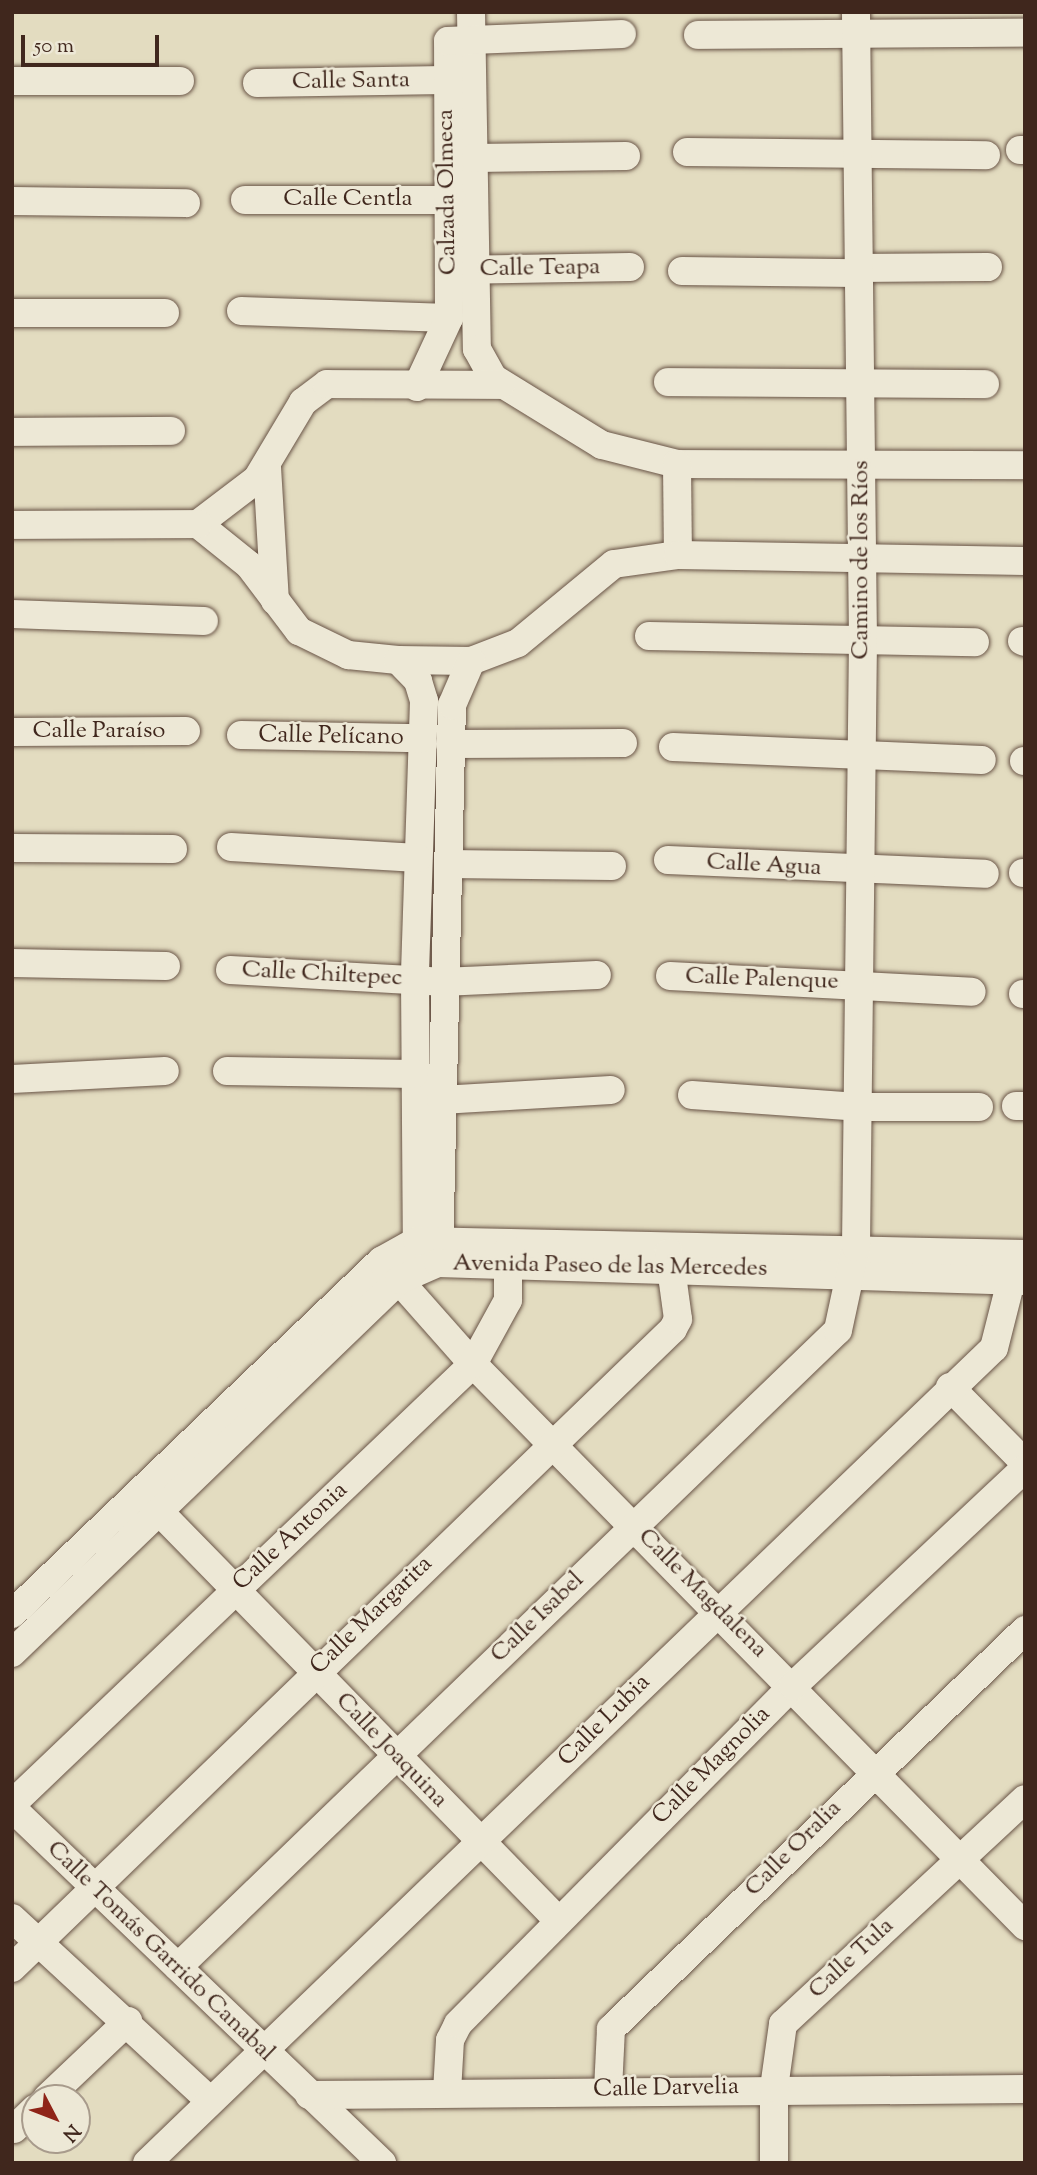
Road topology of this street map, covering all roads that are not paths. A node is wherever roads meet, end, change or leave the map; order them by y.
1 (856, 24) edge
2 (472, 26) edge
3 (1013, 33) edge
4 (622, 34) dead end
5 (698, 35) dead end
6 (445, 80) junction
7 (12, 81) edge
8 (180, 82) dead end
9 (257, 83) dead end
10 (688, 152) dead end
11 (855, 152) junction
12 (986, 155) dead end
13 (626, 156) dead end
14 (474, 158) junction
15 (245, 200) dead end
16 (452, 200) junction
17 (12, 201) edge
18 (186, 203) dead end
19 (630, 267) dead end
20 (988, 267) dead end
21 (462, 270) junction
22 (856, 270) junction
23 (682, 271) dead end
24 (241, 312) dead end
25 (12, 313) edge
26 (165, 313) dead end
27 (449, 318) junction
28 (859, 381) junction
29 (668, 382) dead end
30 (985, 384) dead end
31 (501, 385) junction
32 (417, 387) junction
33 (171, 431) dead end
34 (12, 432) edge
35 (677, 464) junction
36 (862, 465) junction
37 (1025, 465) edge
38 (267, 467) junction
39 (198, 524) junction
40 (12, 526) edge
41 (678, 555) junction
42 (1025, 561) edge
43 (863, 562) junction
44 (276, 604) junction
45 (12, 614) edge
46 (204, 621) dead end
47 (649, 636) dead end
48 (863, 641) junction
49 (975, 642) dead end
50 (397, 660) junction
51 (471, 661) junction
52 (12, 732) edge
53 (186, 732) dead end
54 (240, 735) dead end
55 (421, 738) junction
56 (623, 743) dead end
57 (450, 744) junction
58 (673, 747) dead end
59 (860, 757) junction
60 (982, 760) dead end
61 (231, 847) dead end
62 (12, 848) edge
63 (173, 849) dead end
64 (418, 858) junction
65 (668, 860) dead end
66 (448, 864) junction
67 (612, 866) dead end
68 (859, 871) junction
69 (985, 874) dead end
70 (12, 963) edge
71 (166, 966) dead end
72 (230, 970) dead end
73 (597, 975) dead end
74 (670, 976) dead end
75 (415, 979) junction
76 (442, 982) junction
77 (855, 984) junction
78 (972, 992) dead end
79 (165, 1071) dead end
80 (227, 1071) dead end
81 (414, 1074) junction
82 (12, 1079) edge
83 (611, 1090) dead end
84 (692, 1095) dead end
85 (441, 1101) junction
86 (858, 1107) junction
87 (979, 1107) dead end
88 (508, 1253) junction
89 (669, 1256) junction
90 (415, 1259) junction
91 (854, 1260) junction
92 (1018, 1268) edge
93 (473, 1364) junction
94 (950, 1387) junction
95 (554, 1443) junction
96 (1025, 1465) edge
97 (148, 1500) junction
98 (634, 1525) junction
99 (236, 1588) junction
100 (716, 1611) junction
101 (12, 1614) edge
102 (1025, 1630) edge
103 (12, 1653) edge
104 (314, 1672) junction
105 (793, 1686) junction
106 (397, 1756) junction
107 (874, 1770) junction
108 (1025, 1798) edge
109 (12, 1806) edge
110 (479, 1844) junction
111 (958, 1861) junction
112 (94, 1887) junction
113 (12, 1918) edge
114 (558, 1919) junction
115 (1025, 1926) edge
116 (38, 1942) junction
117 (178, 1967) junction
118 (12, 1968) edge
119 (128, 2021) junction
120 (262, 2054) junction
121 (62, 2084) edge
122 (774, 2088) junction
123 (1025, 2089) edge
124 (608, 2090) junction
125 (447, 2092) junction
126 (309, 2095) junction
127 (210, 2101) junction
128 (147, 2163) edge
129 (382, 2163) edge
130 (774, 2163) edge

1 - 3 street
1 - 5 street
1 - 11 street, Camino de los Ríos
2 - 4 street
2 - 6 street, Calzada Olmeca
2 - 14 street
6 - 9 street, Calle Santa
6 - 16 street, Calzada Olmeca
7 - 8 street
10 - 11 street
11 - 12 street
11 - 22 street, Camino de los Ríos
13 - 14 street
14 - 21 street
15 - 16 street, Calle Centla
16 - 21 street, Calzada Olmeca
17 - 18 street
19 - 21 street, Calle Teapa
20 - 22 street
21 - 27 street, Calzada Olmeca
21 - 31 street
22 - 23 street
22 - 28 street, Camino de los Ríos
24 - 27 street
25 - 26 street
27 - 32 street, Calzada Olmeca
28 - 29 street
28 - 30 street
28 - 36 street, Camino de los Ríos
31 - 32 street
31 - 35 street
32 - 38 street
33 - 34 street
35 - 36 street
35 - 41 street
36 - 37 street
36 - 43 street, Camino de los Ríos
38 - 39 street
38 - 44 street
39 - 40 street
39 - 44 street
41 - 43 street
41 - 51 street
42 - 43 street
43 - 48 street, Camino de los Ríos
44 - 50 street
45 - 46 street
47 - 48 street
48 - 49 street
48 - 59 street, Camino de los Ríos
50 - 51 street
50 - 55 street
51 - 57 street
52 - 53 street, Calle Paraíso
54 - 55 street, Calle Pelícano
55 - 64 street
56 - 57 street
57 - 66 street
58 - 59 street
59 - 60 street
59 - 68 street, Camino de los Ríos
61 - 64 street
62 - 63 street
64 - 75 street
65 - 68 street, Calle Agua
66 - 67 street
66 - 76 street
68 - 69 street, Calle Agua
68 - 77 street, Camino de los Ríos
70 - 71 street
72 - 75 street, Calle Chiltepec
73 - 76 street, Calle Chiltepec
74 - 77 street, Calle Palenque
75 - 76 street, Calle Chiltepec
75 - 81 street
76 - 85 street
77 - 78 street, Calle Palenque
77 - 86 street, Camino de los Ríos
79 - 82 street
80 - 81 street
81 - 90 street
83 - 85 street
84 - 86 street
85 - 90 street
86 - 87 street
86 - 91 street, Camino de los Ríos
88 - 89 street, Avenida Paseo de las Mercedes
88 - 90 street, Avenida Paseo de las Mercedes
88 - 93 street, Calle Antonia
89 - 91 street, Avenida Paseo de las Mercedes
89 - 95 street, Calle Margarita
90 - 93 street, Calle Magdalena
90 - 97 street
91 - 92 street, Avenida Paseo de las Mercedes
91 - 98 street, Calle Isabel
92 - 94 street, Calle Lubia
93 - 95 street, Calle Magdalena
93 - 99 street, Calle Antonia
94 - 96 street
94 - 100 street, Calle Lubia
95 - 98 street, Calle Magdalena
95 - 104 street, Calle Margarita
96 - 105 street, Calle Magnolia
97 - 99 street, Calle Joaquina
97 - 101 street
97 - 103 street
98 - 100 street, Calle Magdalena
98 - 106 street, Calle Isabel
99 - 104 street, Calle Joaquina
99 - 109 street, Calle Antonia
100 - 105 street, Calle Magdalena
100 - 110 street, Calle Lubia
102 - 107 street, Calle Oralia
104 - 106 street, Calle Joaquina
104 - 112 street, Calle Margarita
105 - 107 street, Calle Magdalena
105 - 114 street, Calle Magnolia
106 - 110 street, Calle Joaquina
106 - 117 street, Calle Isabel
107 - 111 street, Calle Magdalena
107 - 124 street, Calle Oralia
108 - 111 street, Calle Tula
109 - 112 street, Calle Tomás Garrido Canabal
110 - 114 street, Calle Joaquina
110 - 120 street, Calle Lubia
111 - 115 street, Calle Magdalena
111 - 122 street, Calle Tula
112 - 116 street, Calle Margarita
112 - 117 street, Calle Tomás Garrido Canabal
113 - 116 street
114 - 125 street, Calle Magnolia
116 - 118 street, Calle Margarita
116 - 119 street
117 - 120 street, Calle Tomás Garrido Canabal
119 - 121 street
119 - 127 street
120 - 126 street, Calle Tomás Garrido Canabal
120 - 127 street, Calle Lubia
122 - 123 street, Calle Darvelia
122 - 124 street, Calle Darvelia
122 - 130 street, Calle Tula
124 - 125 street, Calle Darvelia
125 - 126 street, Calle Darvelia
126 - 129 street, Calle Tomás Garrido Canabal
127 - 128 street, Calle Lubia

